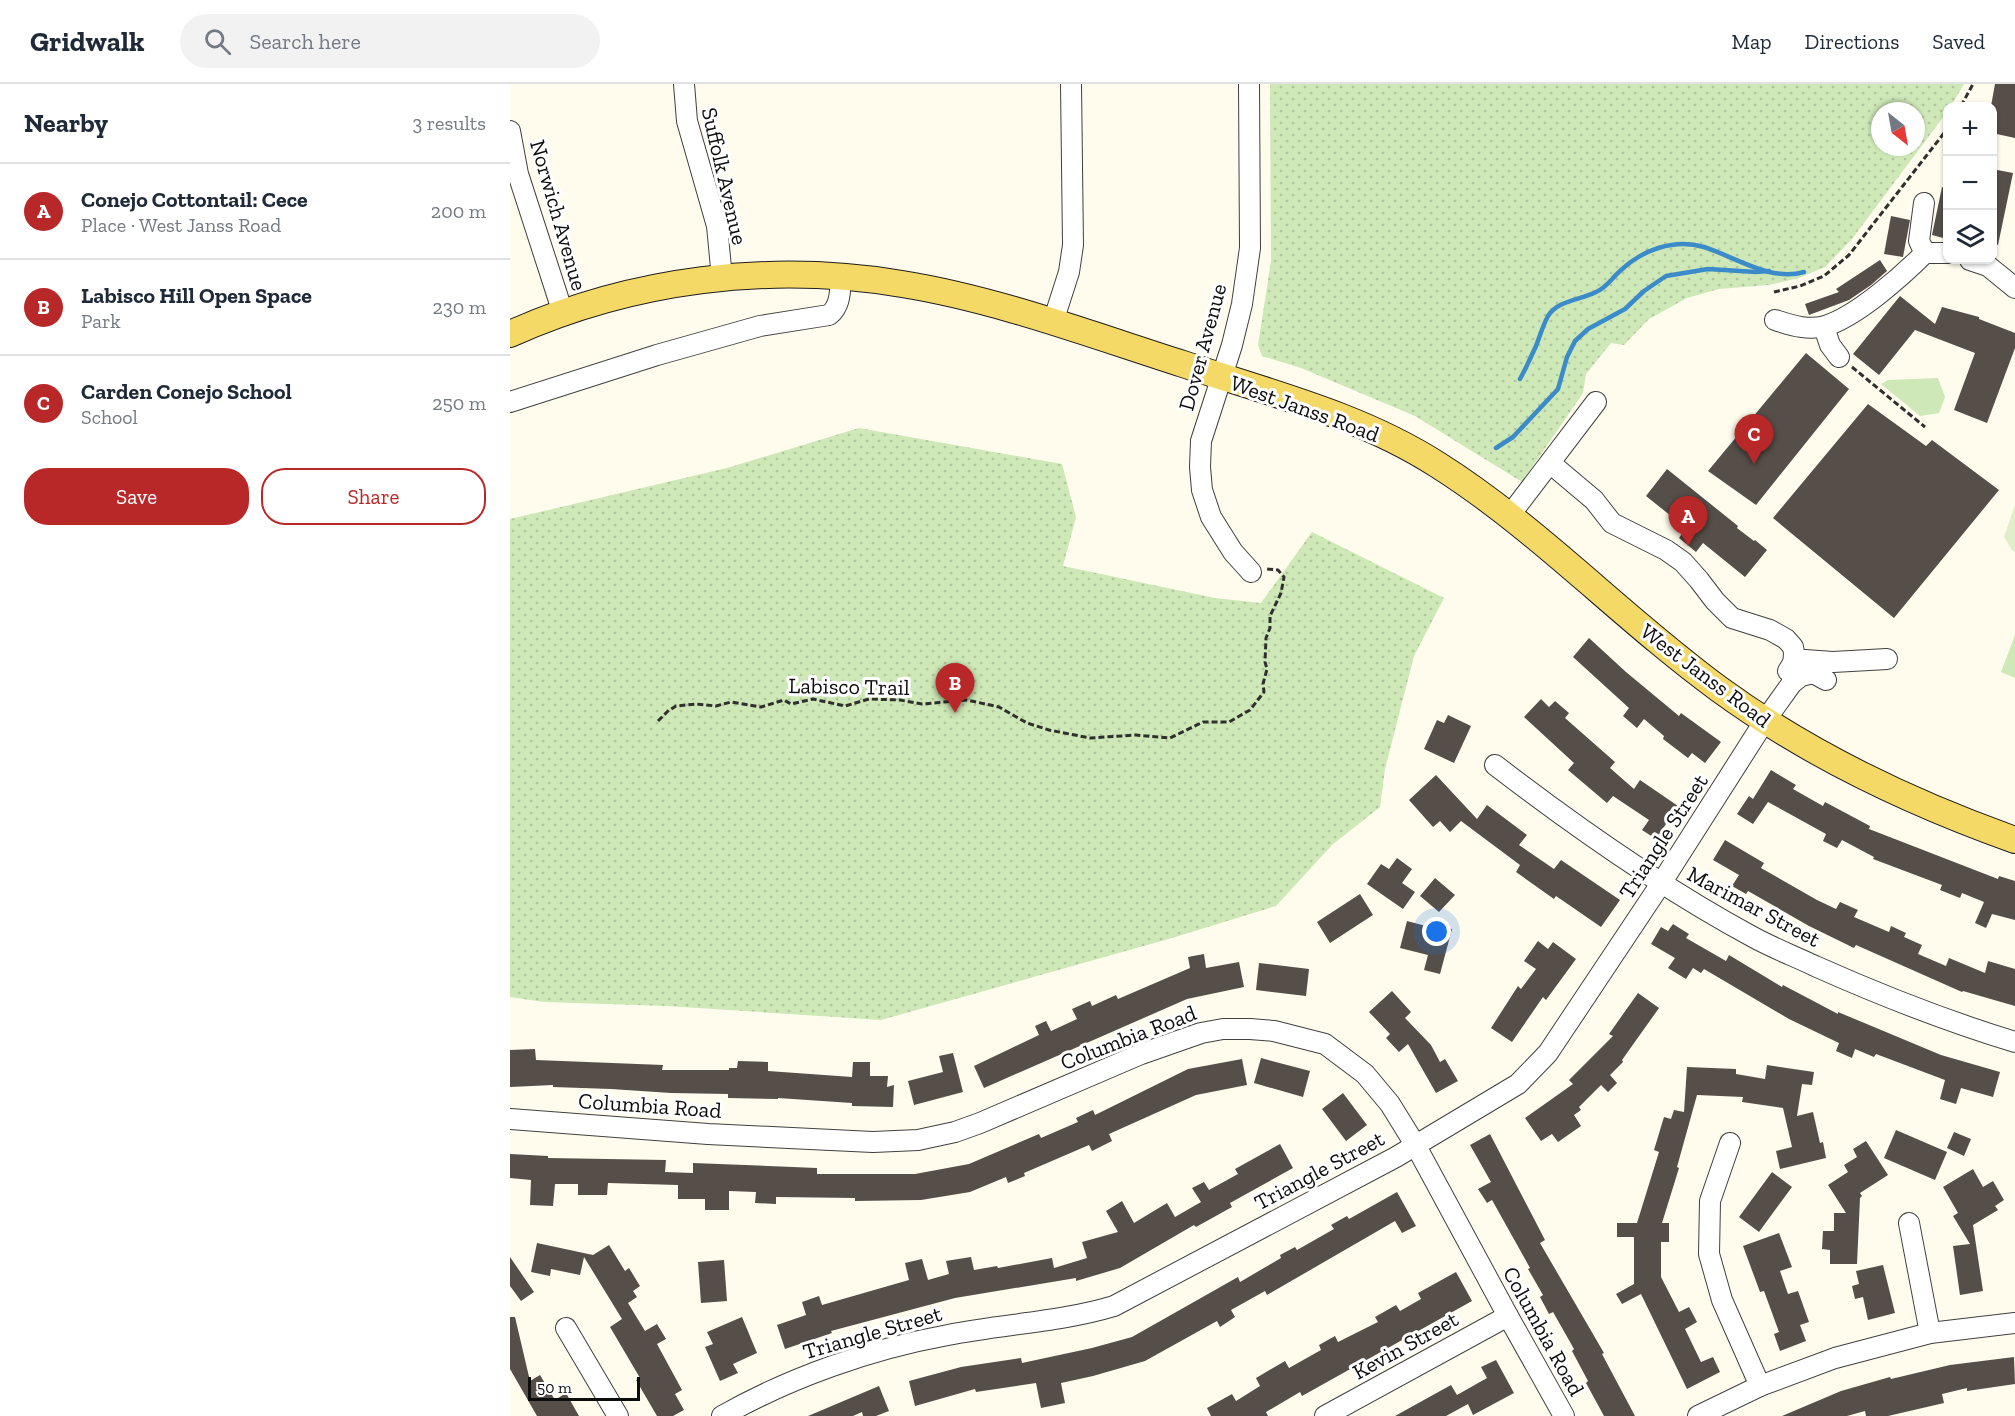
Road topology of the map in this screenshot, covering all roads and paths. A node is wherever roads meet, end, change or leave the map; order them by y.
1 (684, 84) edge
2 (1071, 84) edge
3 (1249, 84) edge
4 (1973, 84) edge
5 (1963, 102) edge
6 (510, 130) edge
7 (1943, 134) edge
8 (1924, 203) dead end
9 (1925, 253) junction
10 (1943, 253) edge
11 (1982, 264) edge
12 (842, 277) junction
13 (722, 278) junction
14 (2015, 288) edge
15 (1774, 292) dead end
16 (563, 313) junction
17 (1775, 320) dead end
18 (1053, 322) junction
19 (1824, 327) junction
20 (510, 334) edge
21 (1839, 357) joint
22 (1220, 376) junction
23 (510, 402) edge
24 (1596, 402) dead end
25 (1924, 427) dead end
26 (1550, 463) junction
27 (1510, 515) junction
28 (1251, 572) joint
29 (1887, 659) dead end
30 (1792, 673) junction
31 (1826, 680) dead end
32 (658, 721) dead end
33 (1764, 722) junction
34 (1496, 765) dead end
35 (2015, 840) edge
36 (1662, 882) junction
37 (2015, 1042) edge
38 (510, 1119) edge
39 (1730, 1143) dead end
40 (1416, 1146) junction
41 (1909, 1223) dead end
42 (1508, 1316) junction
43 (2015, 1323) edge
44 (566, 1328) dead end
45 (1930, 1333) junction
46 (1760, 1386) junction
47 (1700, 1415) edge
48 (618, 1416) edge
49 (722, 1416) edge
50 (1325, 1416) edge
51 (1564, 1416) edge

1 - 13 street, Suffolk Avenue
2 - 18 street
3 - 22 street, Dover Avenue
4 - 5 path
6 - 16 street, Norwich Avenue
7 - 15 path
8 - 9 street
9 - 10 street
9 - 19 street
11 - 14 street
12 - 13 main road, West Janss Road
12 - 18 main road, West Janss Road
12 - 23 street
13 - 16 main road, West Janss Road
16 - 20 main road, West Janss Road
17 - 19 street
18 - 22 main road, West Janss Road
19 - 21 street
21 - 25 path
22 - 27 main road, West Janss Road
22 - 28 street, Dover Avenue
24 - 26 street
26 - 27 street
26 - 30 street
27 - 33 main road, West Janss Road
28 - 32 path, Labisco Trail
29 - 30 street
30 - 31 street
30 - 33 street, Triangle Street
33 - 35 main road, West Janss Road
33 - 36 street, Triangle Street
34 - 36 street, Marimar Street
36 - 37 street, Marimar Street
36 - 40 street, Triangle Street
38 - 40 street, Columbia Road
39 - 46 street
40 - 42 street, Columbia Road
40 - 49 street, Triangle Street
41 - 45 street
42 - 50 street, Kevin Street
42 - 51 street, Columbia Road
43 - 45 street
44 - 48 street
45 - 46 street
46 - 47 street

